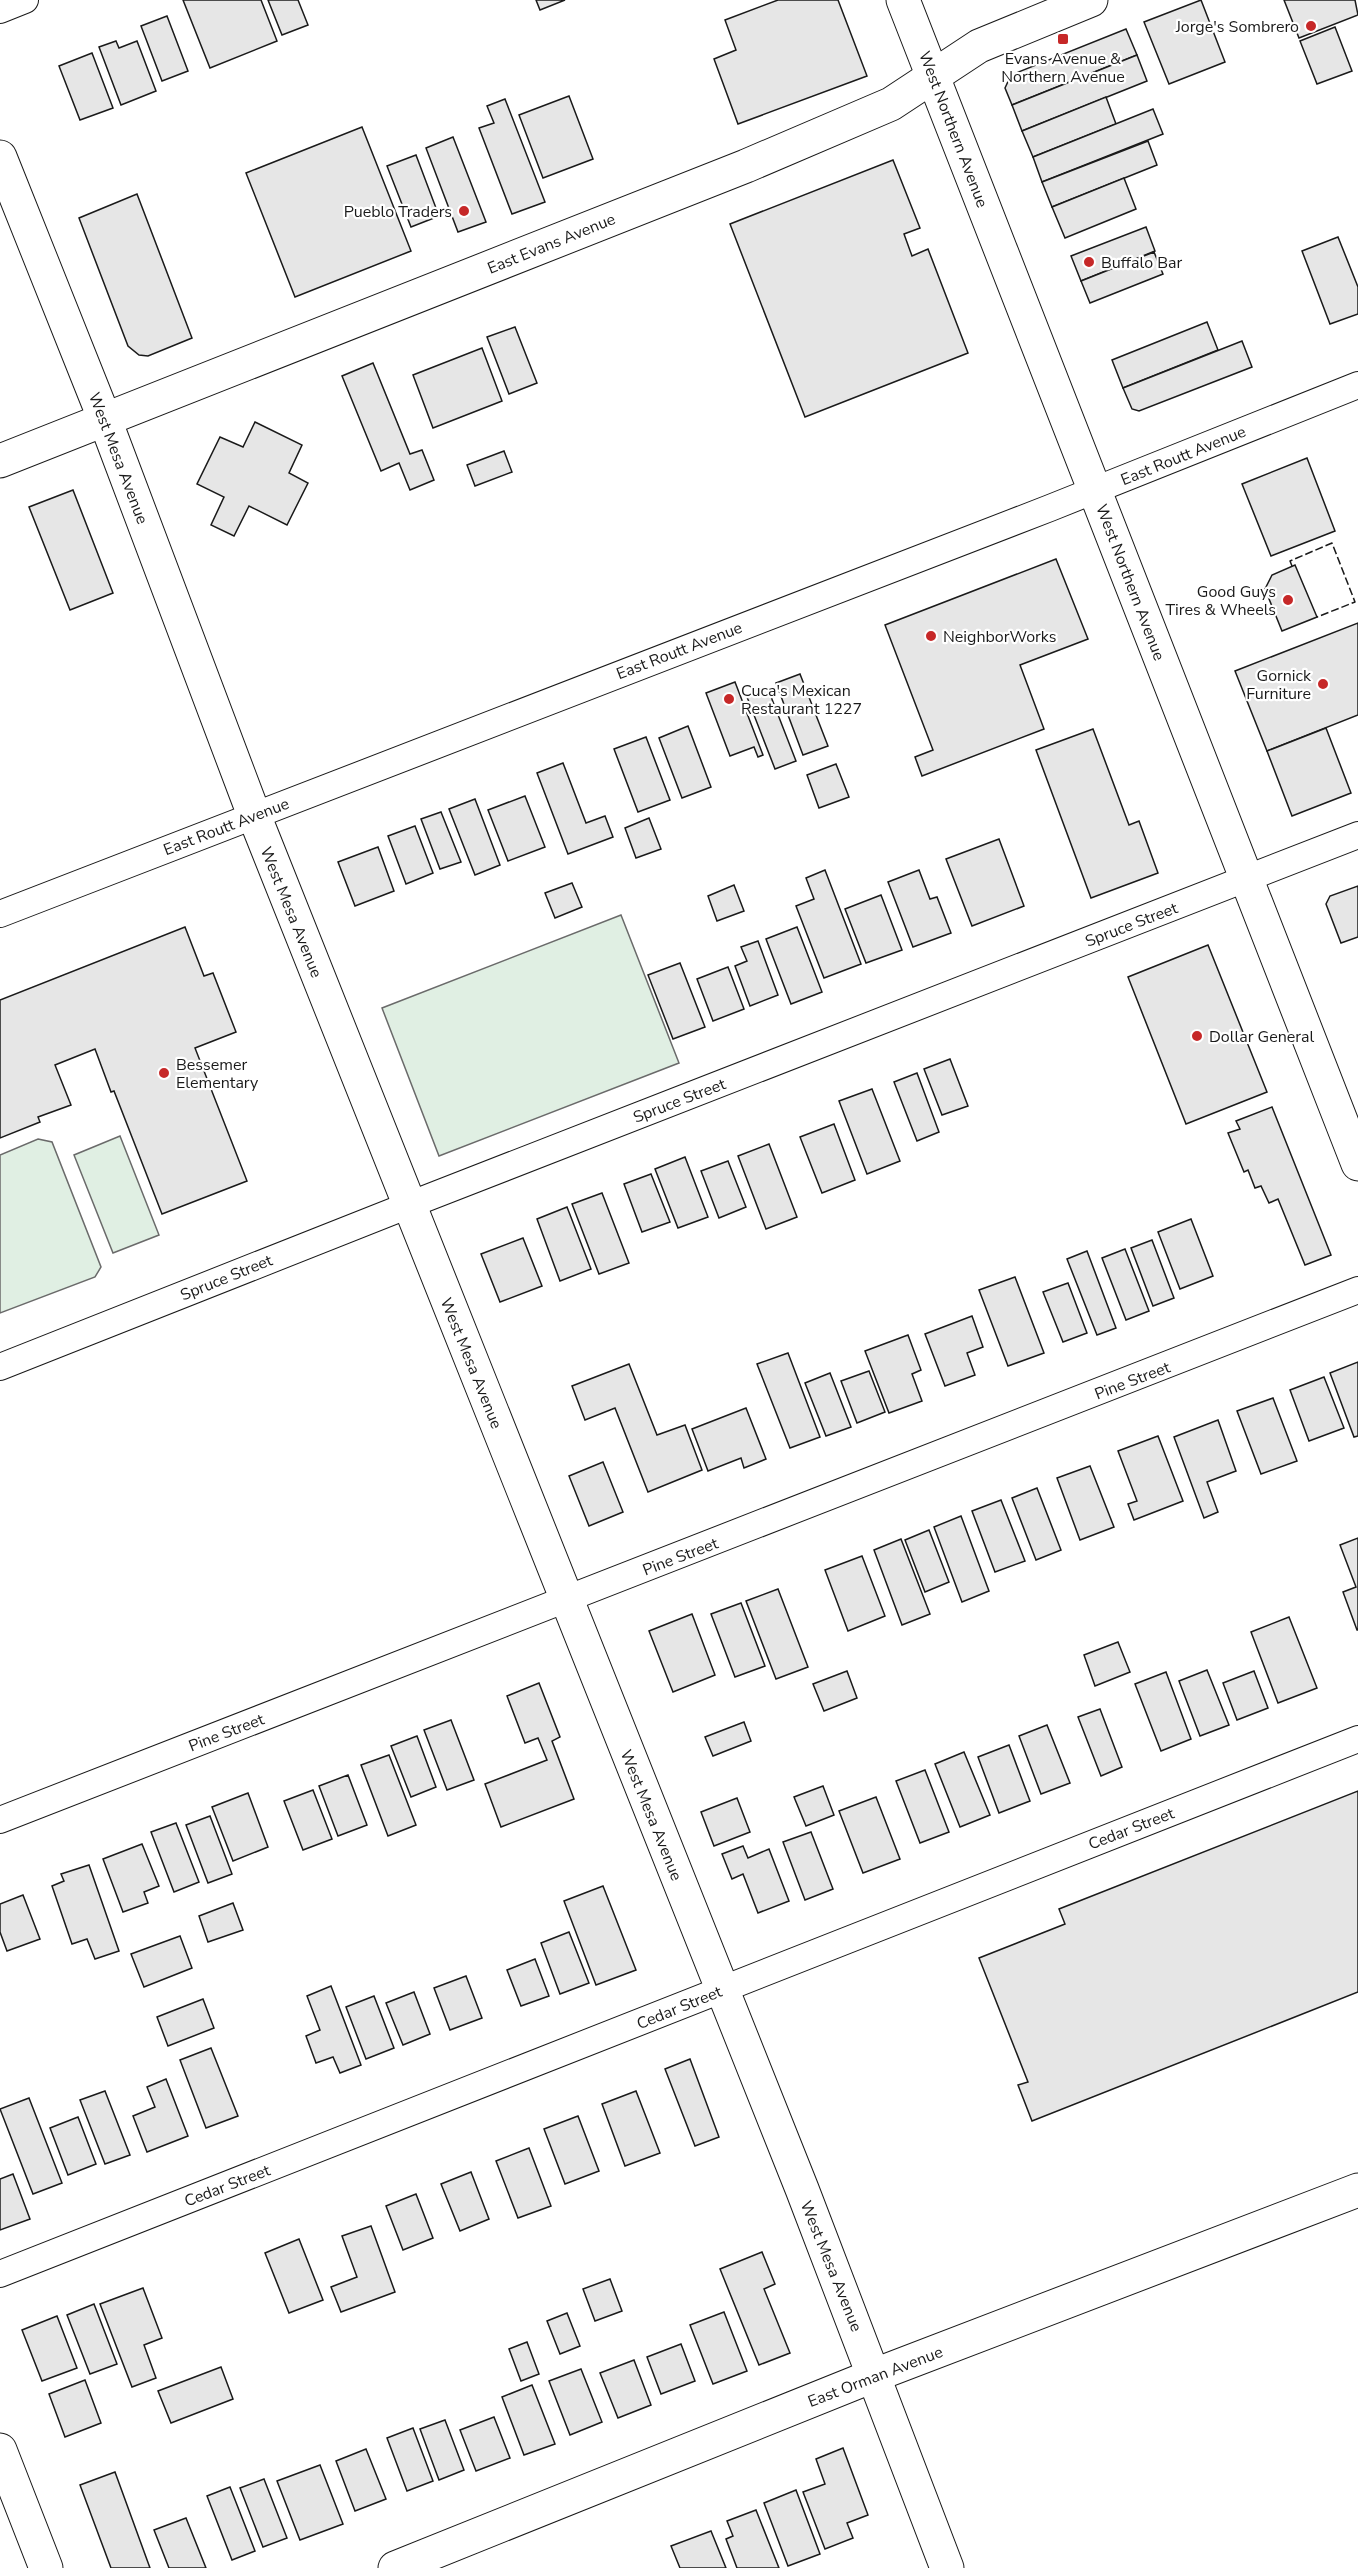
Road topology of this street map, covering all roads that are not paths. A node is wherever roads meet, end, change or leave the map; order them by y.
1 (25, 0) edge
2 (903, 0) edge
3 (1091, 0) edge
4 (0, 10) edge
5 (932, 76) junction
6 (0, 157) edge
7 (1358, 385) edge
8 (105, 420) junction
9 (0, 461) edge
10 (1095, 490) junction
11 (254, 814) junction
12 (1358, 835) edge
13 (1246, 878) junction
14 (0, 914) edge
15 (1358, 1164) edge
16 (409, 1205) junction
17 (1358, 1290) edge
18 (0, 1367) edge
19 (566, 1600) junction
20 (1358, 1739) edge
21 (0, 1820) edge
22 (723, 1989) junction
23 (1358, 2190) edge
24 (0, 2274) edge
25 (875, 2375) junction
26 (0, 2450) edge
27 (46, 2568) edge
28 (395, 2568) edge
29 (947, 2568) edge

1 - 4 street
2 - 5 street, West Northern Avenue
3 - 5 street, East Evans Avenue
5 - 8 street, East Evans Avenue
5 - 10 street, West Northern Avenue
6 - 8 street, West Mesa Avenue
7 - 10 street, East Routt Avenue
8 - 9 street, East Evans Avenue
8 - 11 street, West Mesa Avenue
10 - 11 street, East Routt Avenue
10 - 13 street, West Northern Avenue
11 - 14 street, East Routt Avenue
11 - 16 street, West Mesa Avenue
12 - 13 street, Spruce Street
13 - 15 street, West Northern Avenue
13 - 16 street, Spruce Street
16 - 18 street, Spruce Street
16 - 19 street, West Mesa Avenue
17 - 19 street, Pine Street
19 - 21 street, Pine Street
19 - 22 street, West Mesa Avenue
20 - 22 street, Cedar Street
22 - 24 street, Cedar Street
22 - 25 street, West Mesa Avenue
23 - 25 street, East Orman Avenue
25 - 28 street, East Orman Avenue
25 - 29 street, West Mesa Avenue
26 - 27 street

